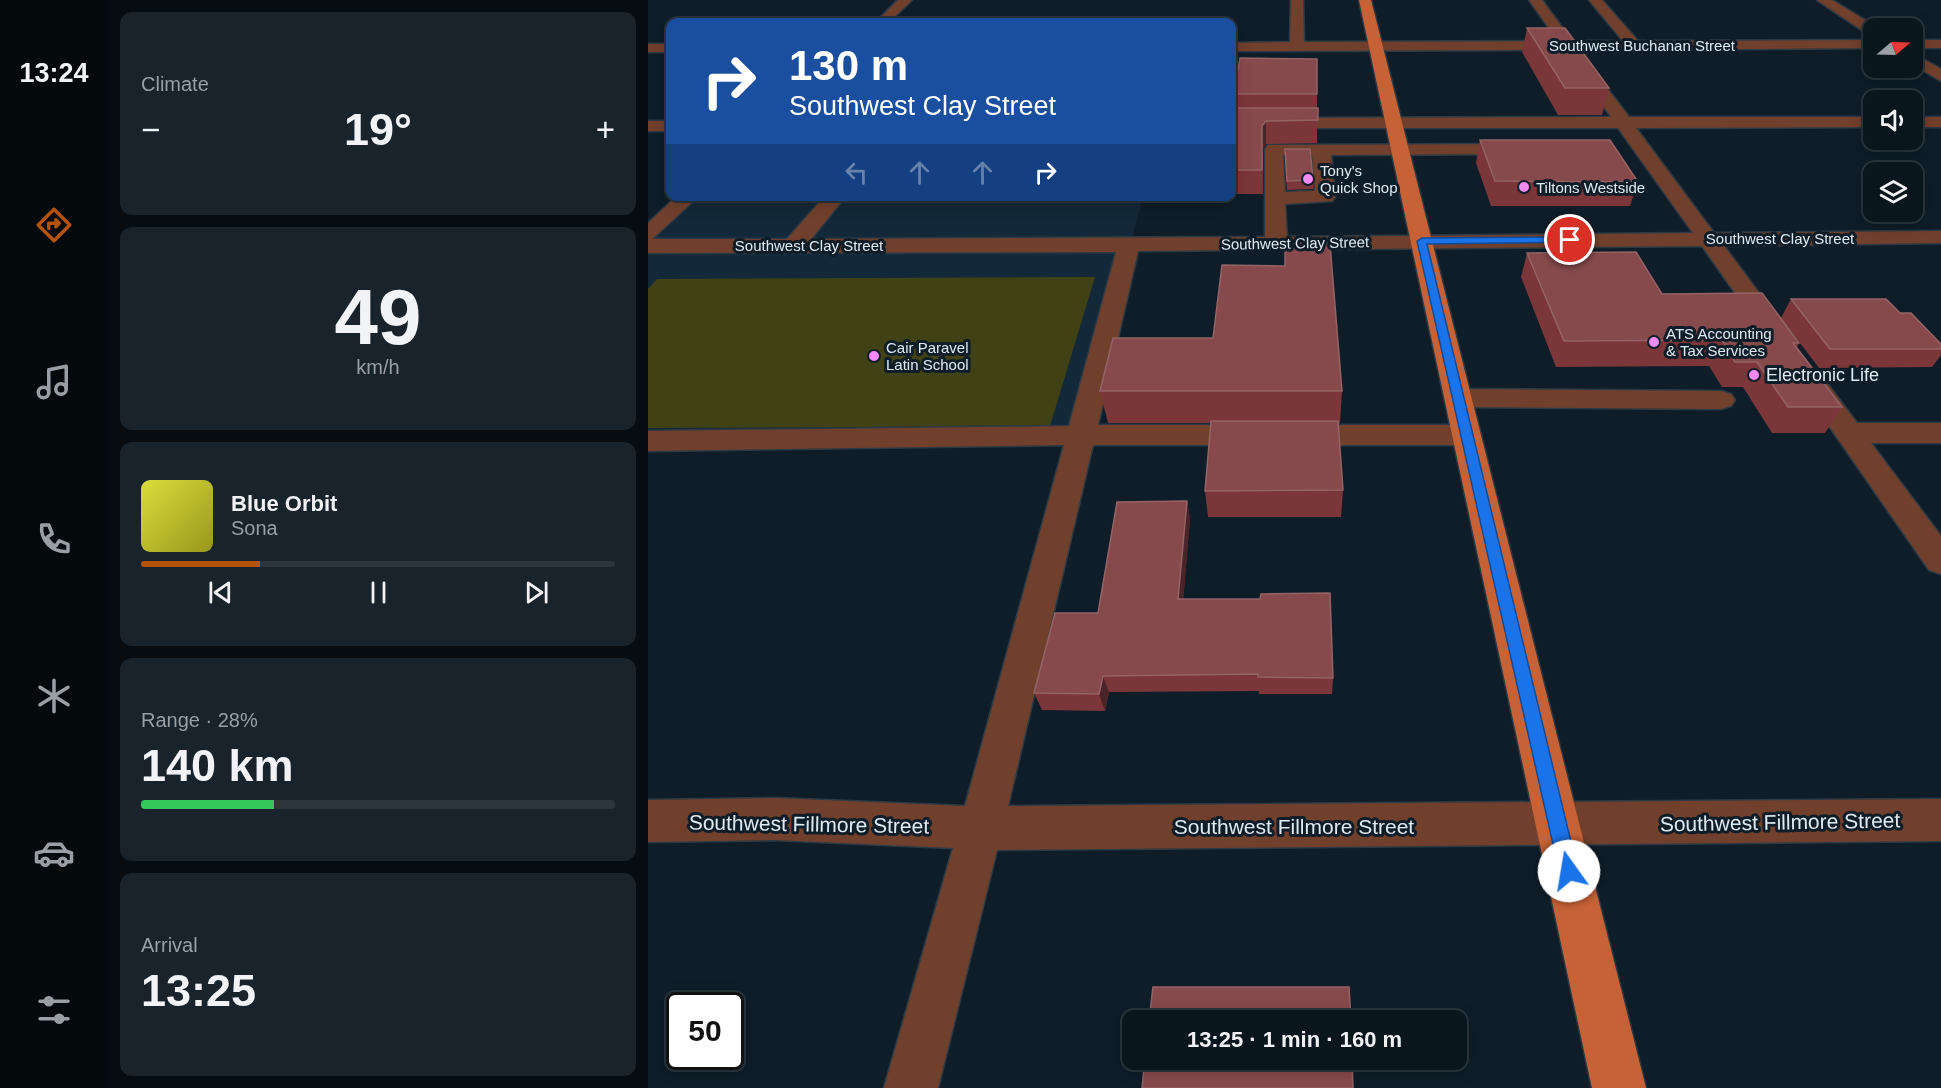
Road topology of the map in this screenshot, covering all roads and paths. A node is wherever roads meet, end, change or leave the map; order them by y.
1 (906, 0) edge
2 (1297, 0) edge
3 (1365, 0) edge
4 (1535, 0) edge
5 (1594, 0) edge
6 (1823, 0) edge
7 (886, 18) edge
8 (1863, 25) edge
9 (1863, 44) edge
10 (1923, 44) edge
11 (1941, 44) edge
12 (1568, 45) junction
13 (1634, 45) junction
14 (1297, 46) junction
15 (1376, 46) junction
16 (1236, 47) edge
17 (648, 48) edge
18 (666, 48) edge
19 (1923, 64) edge
20 (1941, 76) edge
21 (1863, 122) edge
22 (1923, 122) edge
23 (1941, 122) edge
24 (1236, 123) edge
25 (1624, 123) junction
26 (648, 126) edge
27 (666, 126) edge
28 (1397, 136) junction
29 (1322, 148) junction
30 (1539, 150) edge
31 (1275, 198) junction
32 (684, 201) edge
33 (832, 201) edge
34 (648, 234) edge
35 (1941, 237) edge
36 (1707, 239) junction
37 (1422, 241) junction
38 (1276, 243) junction
39 (794, 245) junction
40 (1129, 245) junction
41 (648, 246) edge
42 (1458, 398) junction
43 (1721, 399) dead end
44 (1849, 433) junction
45 (1941, 433) edge
46 (1080, 435) junction
47 (1467, 435) junction
48 (648, 441) edge
49 (1941, 561) edge
50 (1941, 820) edge
51 (648, 821) edge
52 (1558, 824) junction
53 (981, 828) junction
54 (911, 1088) edge
55 (1619, 1088) edge

1 - 7 street
2 - 14 street
3 - 15 main road
4 - 12 street
5 - 13 street
6 - 8 street
9 - 13 street, Southwest Buchanan Street
10 - 11 street
12 - 13 street, Southwest Buchanan Street
12 - 15 street, Southwest Buchanan Street
12 - 25 street
14 - 15 street, Southwest Buchanan Street
14 - 16 street, Southwest Buchanan Street
15 - 28 main road
17 - 18 street
19 - 20 street
21 - 25 street
22 - 23 street
24 - 28 street
25 - 28 street
25 - 36 street
26 - 27 street
28 - 29 street
28 - 30 street
28 - 37 main road
29 - 31 street
29 - 31 street
31 - 38 street
32 - 34 street
33 - 39 street
35 - 36 street, Southwest Clay Street
36 - 37 street, Southwest Clay Street
36 - 44 street
37 - 38 street, Southwest Clay Street
37 - 42 main road
38 - 40 street, Southwest Clay Street
39 - 40 street, Southwest Clay Street
39 - 41 street, Southwest Clay Street
40 - 46 street
42 - 43 street
42 - 47 main road
44 - 45 street
44 - 49 street
46 - 47 street
46 - 48 street
46 - 53 street
47 - 52 main road
50 - 52 street, Southwest Fillmore Street
51 - 53 street, Southwest Fillmore Street
52 - 53 street, Southwest Fillmore Street
52 - 55 main road
53 - 54 street

